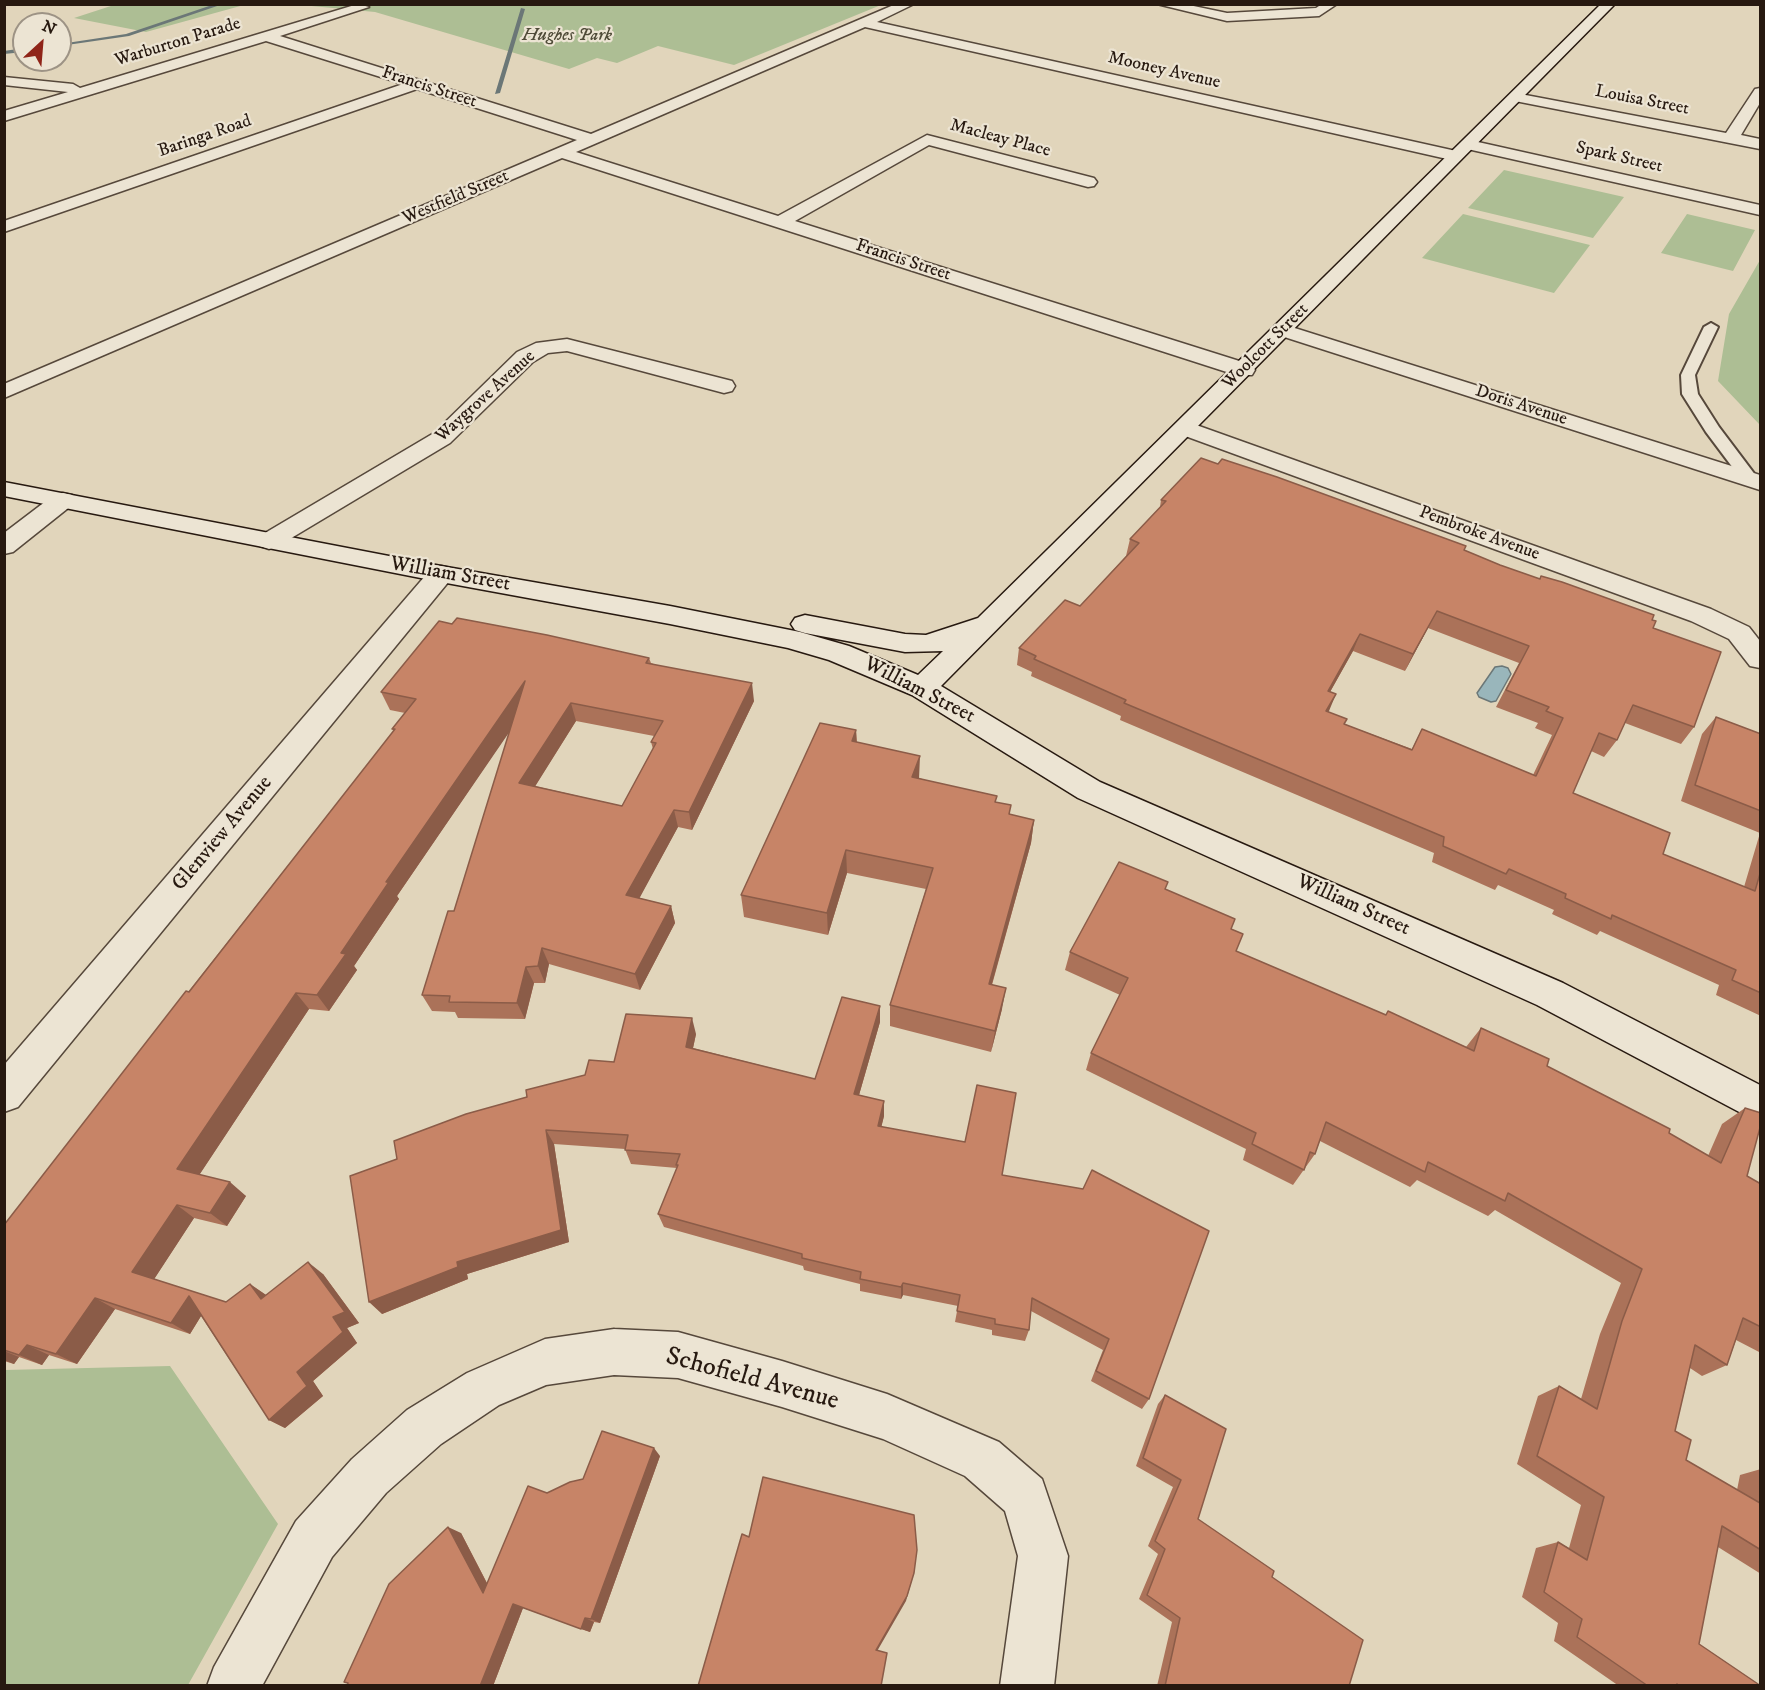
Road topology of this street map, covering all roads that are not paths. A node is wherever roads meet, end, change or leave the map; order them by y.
1 (908, 4) edge
2 (1163, 4) edge
3 (1331, 4) edge
4 (1609, 4) edge
5 (363, 7) dead end
6 (863, 23) junction
7 (268, 36) junction
8 (4, 81) edge
9 (418, 84) junction
10 (90, 90) junction
11 (1761, 92) edge
12 (1515, 97) junction
13 (4, 116) edge
14 (1731, 138) junction
15 (590, 140) junction
16 (1761, 144) edge
17 (1462, 151) junction
18 (562, 153) junction
19 (1088, 182) dead end
20 (1761, 210) edge
21 (780, 222) junction
22 (4, 227) edge
23 (1711, 327) dead end
24 (1282, 330) junction
25 (1244, 370) junction
26 (724, 386) dead end
27 (4, 392) edge
28 (1185, 428) junction
29 (1756, 482) edge
30 (4, 489) edge
31 (63, 500) junction
32 (269, 541) junction
33 (4, 546) edge
34 (441, 574) junction
35 (670, 615) junction
36 (995, 617) junction
37 (1761, 659) edge
38 (922, 688) junction
39 (4, 1094) edge
40 (1761, 1105) edge
41 (233, 1686) edge
42 (1027, 1686) edge

1 - 6 street, Westfield Street
2 - 3 street
4 - 12 street, Woolcott Street
5 - 7 street, Warburton Parade
6 - 15 street, Westfield Street
6 - 17 street, Mooney Avenue
7 - 9 street, Francis Street
7 - 10 street, Warburton Parade
8 - 10 street
9 - 15 street, Francis Street
9 - 22 street, Baringa Road
10 - 13 street, Warburton Parade
11 - 14 street
12 - 14 street, Louisa Street
12 - 17 street, Woolcott Street
14 - 16 street, Louisa Street
15 - 18 street, Westfield Street
17 - 20 street, Spark Street
17 - 24 street, Woolcott Street
18 - 21 street, Francis Street
18 - 27 street, Westfield Street
19 - 21 street, Macleay Place
21 - 25 street, Francis Street
23 - 29 lane
24 - 25 street, Woolcott Street
24 - 29 street, Doris Avenue
25 - 28 street, Woolcott Street
26 - 32 street, Waygrove Avenue
28 - 36 street, Woolcott Street
28 - 37 street, Pembroke Avenue
30 - 31 street, William Street
31 - 32 street, William Street
31 - 33 street
32 - 34 street, William Street
34 - 35 street, William Street
34 - 39 street, Glenview Avenue
35 - 36 street
35 - 38 street, William Street
36 - 38 street, Woolcott Street
38 - 40 street, William Street
41 - 42 street, Schofield Avenue

